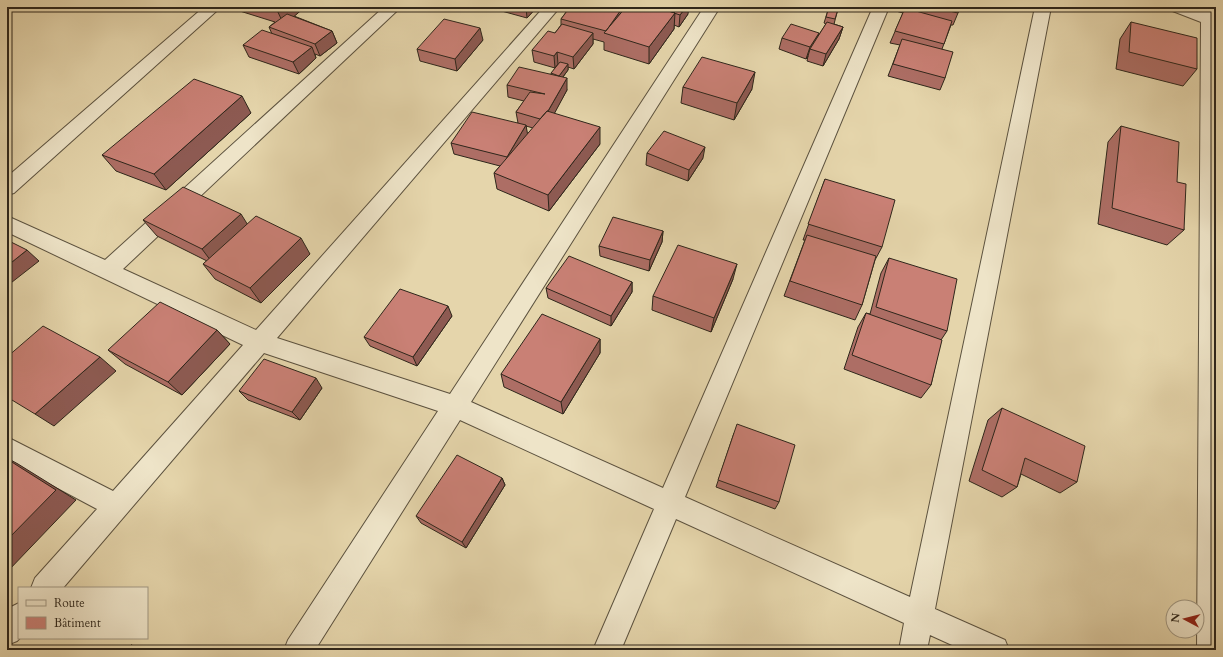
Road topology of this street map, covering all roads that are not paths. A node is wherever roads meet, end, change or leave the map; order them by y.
1 (393, 7) edge
2 (552, 7) edge
3 (712, 7) edge
4 (880, 7) edge
5 (1043, 7) edge
6 (1175, 7) edge
7 (209, 8) edge
8 (1212, 16) edge
9 (7, 188) edge
10 (7, 223) edge
11 (107, 270) junction
12 (259, 342) junction
13 (454, 406) junction
14 (7, 448) edge
15 (669, 503) junction
16 (116, 506) junction
17 (45, 587) edge
18 (920, 616) junction
19 (18, 618) edge
20 (7, 631) edge
21 (298, 650) edge
22 (607, 650) edge
23 (913, 650) edge
24 (995, 650) edge
25 (1211, 650) edge

1 - 11 street
2 - 12 street
3 - 13 street
4 - 15 street
5 - 18 street
6 - 8 street
7 - 9 street
8 - 25 street
10 - 11 street
11 - 12 street
12 - 13 street
12 - 16 street
13 - 15 street
13 - 21 street
14 - 16 street
15 - 18 street
15 - 22 street
16 - 17 street
18 - 23 street
18 - 24 street
19 - 20 street

